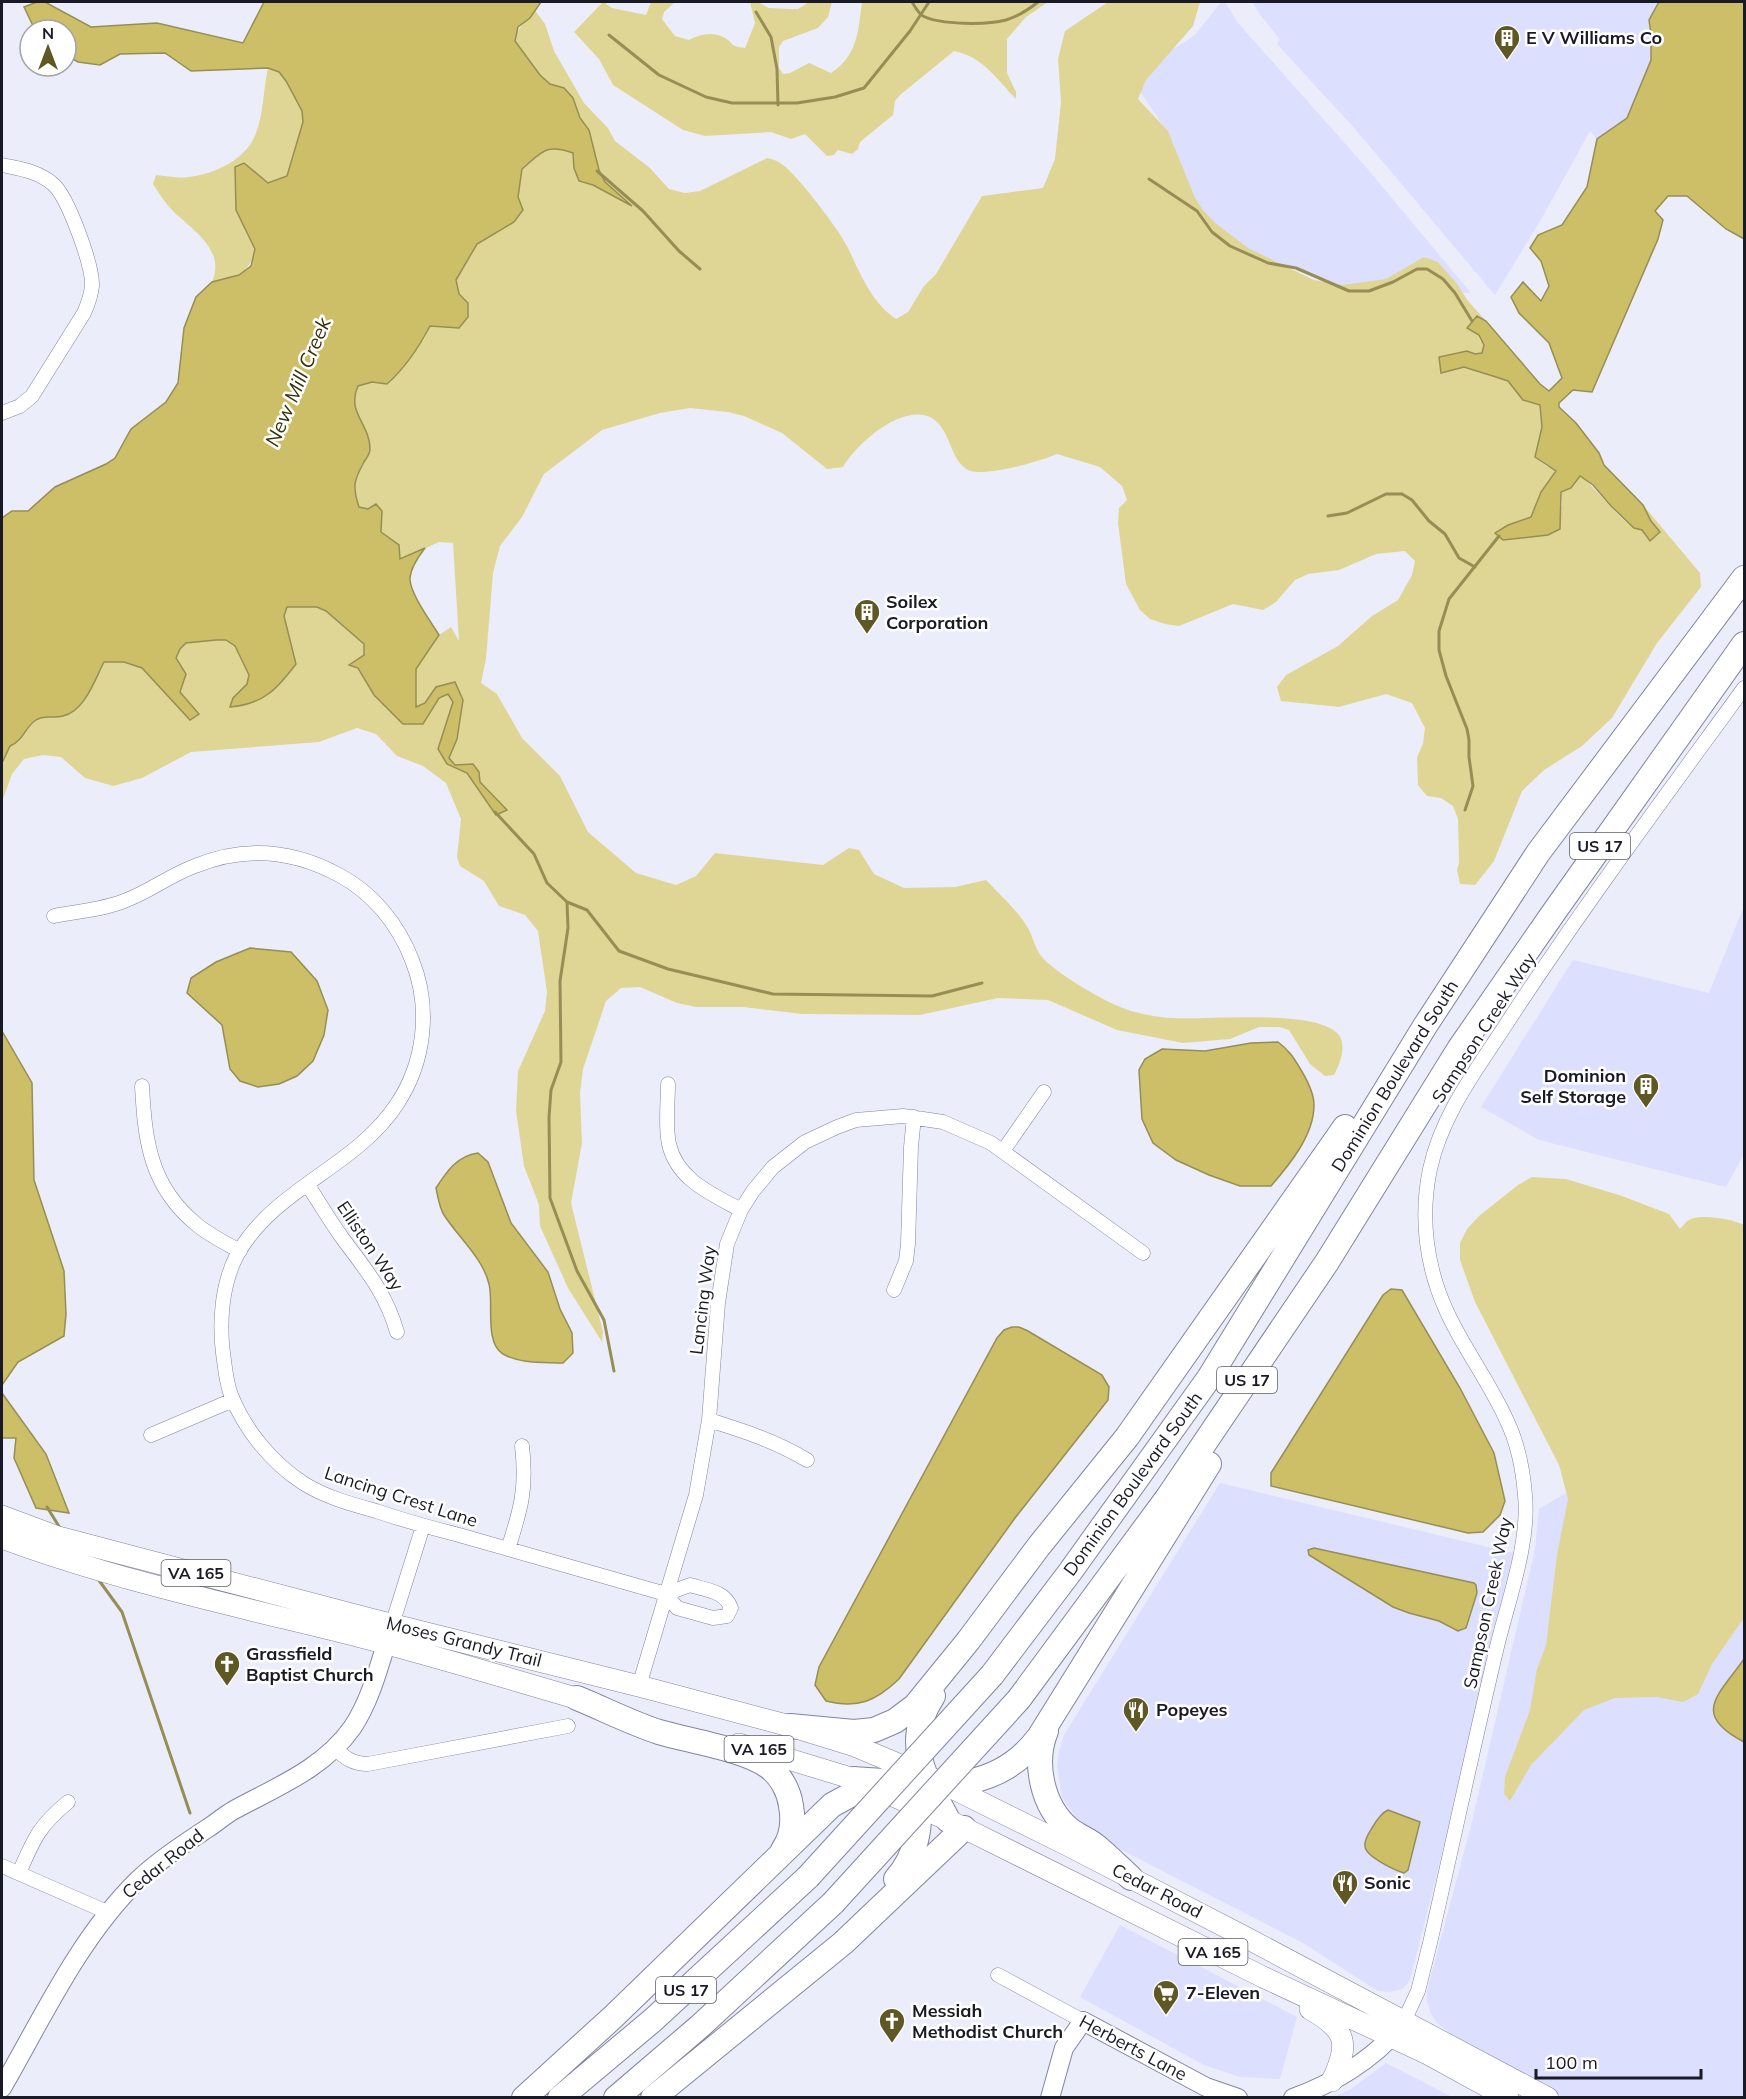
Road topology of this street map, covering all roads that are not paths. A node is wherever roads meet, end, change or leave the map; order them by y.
1 (2, 165) edge
2 (2, 413) edge
3 (1744, 578) edge
4 (1744, 645) edge
5 (1744, 688) edge
6 (54, 916) dead end
7 (1420, 1024) junction
8 (668, 1084) dead end
9 (142, 1086) dead end
10 (1044, 1092) dead end
11 (914, 1117) junction
12 (1003, 1151) junction
13 (307, 1184) junction
14 (741, 1210) junction
15 (240, 1251) junction
16 (1143, 1253) dead end
17 (1326, 1262) junction
18 (894, 1290) dead end
19 (397, 1332) dead end
20 (234, 1400) junction
21 (709, 1420) junction
22 (151, 1435) dead end
23 (522, 1446) dead end
24 (807, 1460) dead end
25 (2, 1516) edge
26 (423, 1526) junction
27 (2, 1538) edge
28 (508, 1548) junction
29 (666, 1594) junction
30 (389, 1634) junction
31 (968, 1641) junction
32 (639, 1686) junction
33 (577, 1698) junction
34 (1053, 1714) junction
35 (568, 1726) dead end
36 (790, 1726) junction
37 (334, 1748) junction
38 (854, 1779) junction
39 (922, 1785) junction
40 (877, 1788) junction
41 (970, 1796) joint
42 (68, 1802) dead end
43 (956, 1824) junction
44 (778, 1857) junction
45 (2, 1866) edge
46 (19, 1873) junction
47 (1131, 1878) junction
48 (107, 1912) junction
49 (998, 1975) dead end
50 (1263, 1977) junction
51 (774, 1998) junction
52 (1083, 2021) junction
53 (1398, 2029) junction
54 (1332, 2081) junction
55 (2, 2088) edge
56 (524, 2097) edge
57 (560, 2097) edge
58 (616, 2097) edge
59 (653, 2097) edge
60 (1050, 2097) edge
61 (1238, 2097) edge
62 (1293, 2097) edge
63 (1508, 2097) edge
64 (1548, 2097) edge

1 - 2 street
3 - 7 highway, Dominion Boulevard South / US 17
4 - 17 highway, Dominion Boulevard South / US 17
5 - 53 street, Sampson Creek Way
6 - 13 street, Lancing Crest Lane
7 - 31 highway
7 - 57 highway, Dominion Boulevard South / US 17, bridge
8 - 14 street
9 - 15 street
10 - 12 street
11 - 12 street, Lancing Way
11 - 14 street, Lancing Way
11 - 18 street
12 - 16 street, Lancing Way
13 - 15 street, Lancing Crest Lane
13 - 19 street, Elliston Way
14 - 21 street, Lancing Way
15 - 20 street, Lancing Crest Lane
17 - 34 highway
17 - 58 highway, Dominion Boulevard South / US 17, bridge
20 - 22 street
20 - 26 street, Lancing Crest Lane
21 - 24 street
21 - 29 street, Lancing Way
23 - 28 street
25 - 30 main road, Moses Grandy Trail / VA 165
26 - 28 street, Lancing Crest Lane
26 - 30 street
27 - 30 main road, Moses Grandy Trail / VA 165
28 - 29 street, Lancing Crest Lane
29 - 32 street, Lancing Way
30 - 32 main road, Moses Grandy Trail / VA 165
30 - 33 main road, Moses Grandy Trail / VA 165
30 - 37 street, Cedar Road
31 - 36 highway
31 - 39 highway
32 - 36 main road, Moses Grandy Trail / VA 165
33 - 38 main road, Moses Grandy Trail / VA 165
33 - 44 highway
34 - 39 highway
34 - 47 highway
35 - 37 street
36 - 39 main road, Moses Grandy Trail / VA 165
37 - 48 street, Cedar Road
38 - 39 highway
38 - 40 main road, Moses Grandy Trail / VA 165
39 - 40 highway
39 - 41 highway
39 - 43 highway
39 - 51 highway
40 - 44 highway
41 - 47 main road, Cedar Road / VA 165
42 - 46 street
43 - 50 main road, Cedar Road / VA 165
43 - 51 highway
44 - 56 highway
45 - 46 street
46 - 48 street
47 - 53 main road, Cedar Road / VA 165
48 - 55 street, Cedar Road
49 - 52 street, Herberts Lane
50 - 53 main road, Cedar Road / VA 165
50 - 54 main road
51 - 59 highway
52 - 60 street
52 - 61 street, Herberts Lane
53 - 54 street
53 - 63 main road, Cedar Road / VA 165
53 - 64 main road, Cedar Road / VA 165
54 - 62 street

